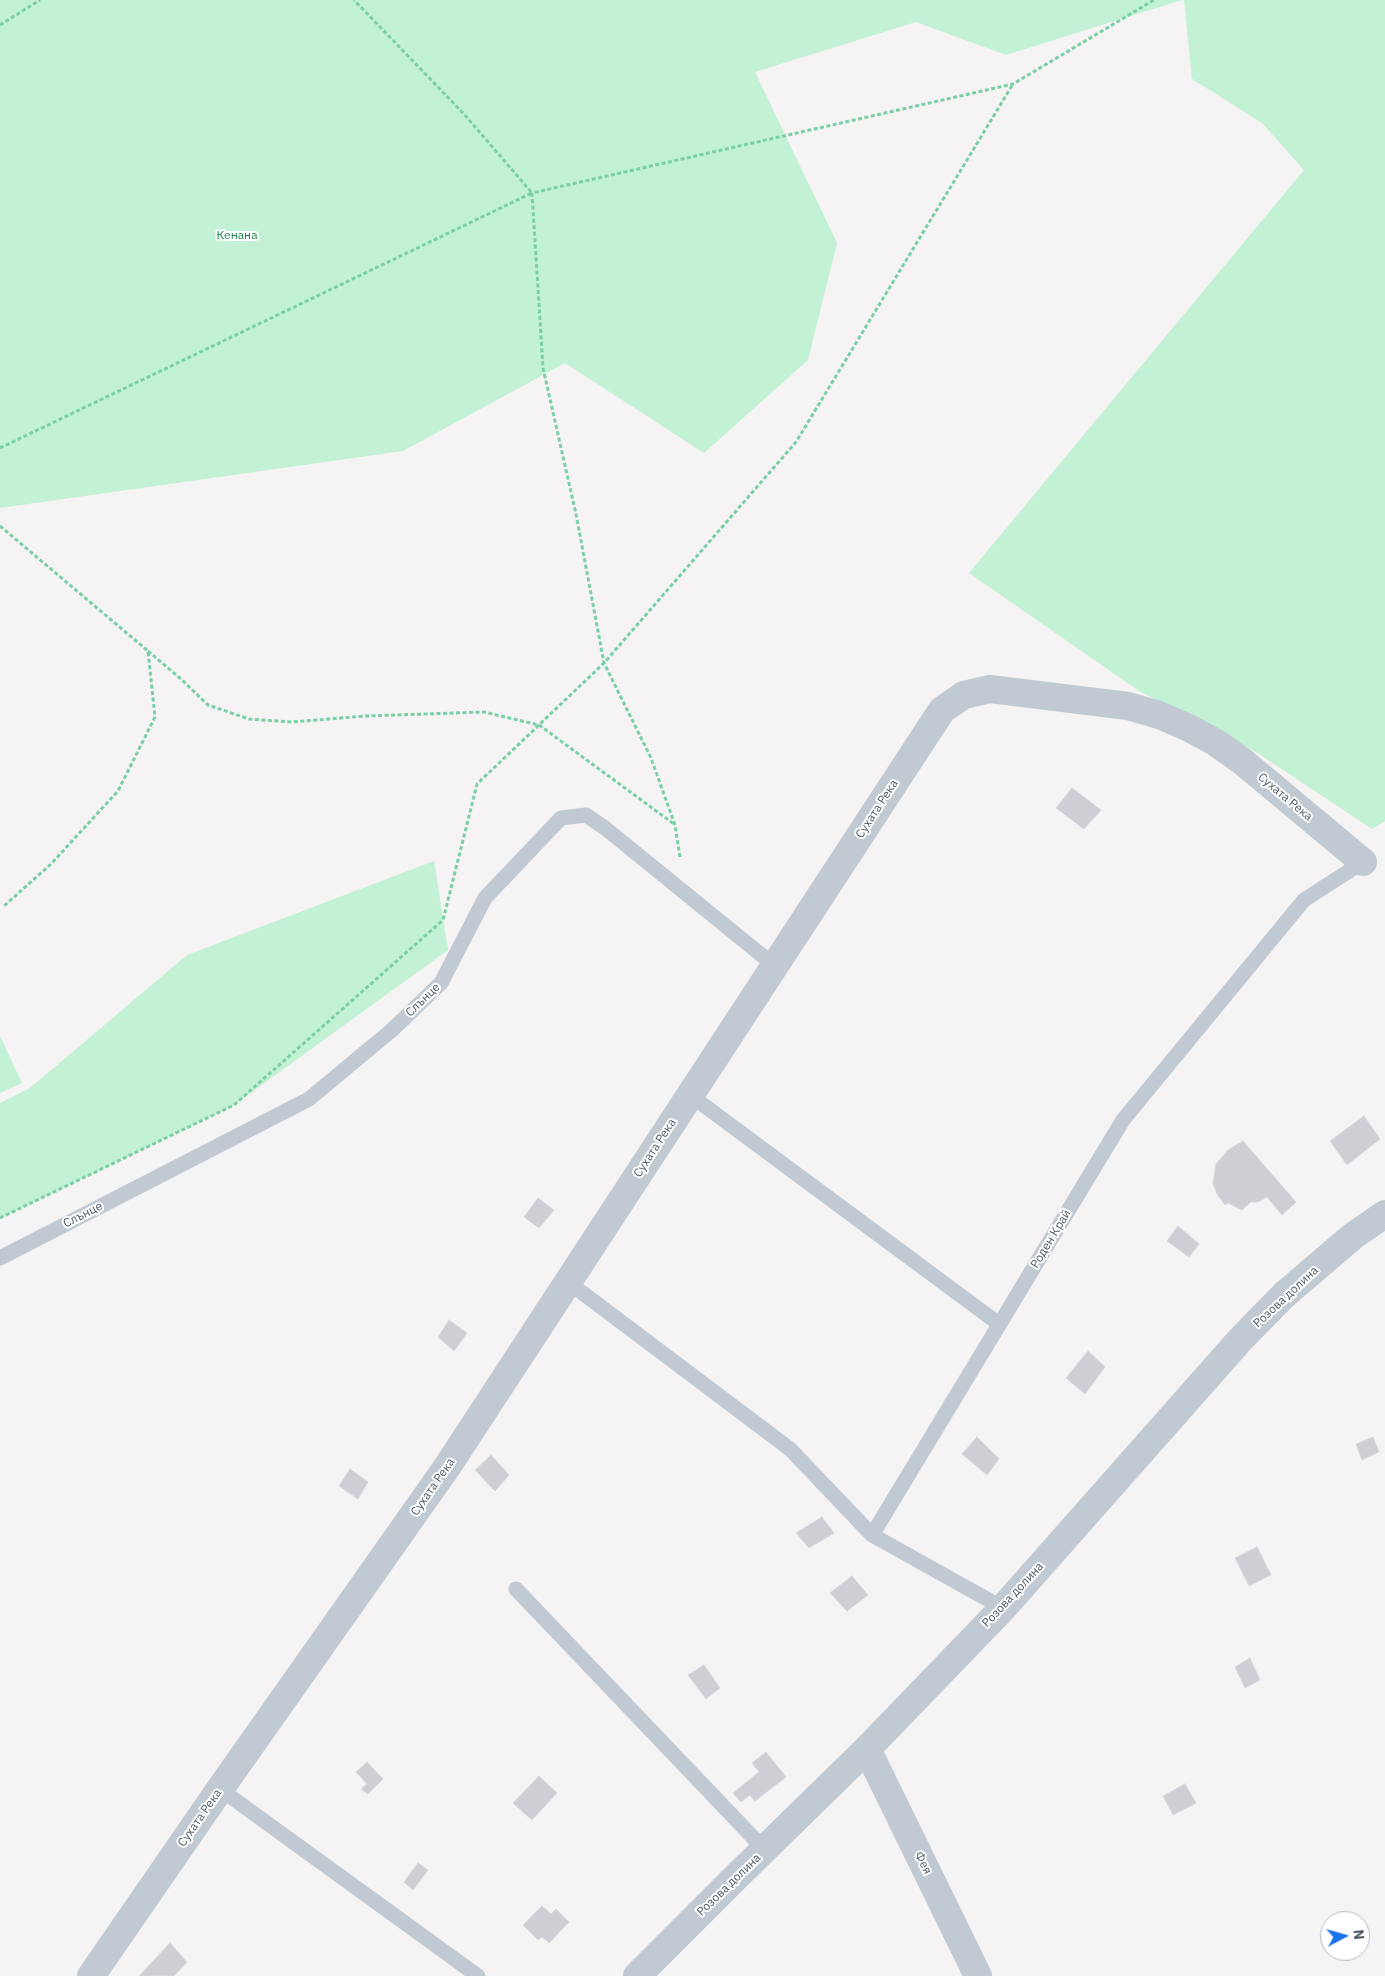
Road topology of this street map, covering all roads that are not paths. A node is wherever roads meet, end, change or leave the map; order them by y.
1 (1363, 862) joint
2 (775, 966) junction
3 (690, 1095) junction
4 (1385, 1214) edge
5 (0, 1258) edge
6 (568, 1282) junction
7 (1000, 1324) junction
8 (872, 1535) junction
9 (516, 1589) dead end
10 (1003, 1608) junction
11 (867, 1749) junction
12 (220, 1790) junction
13 (765, 1850) junction
14 (91, 1976) edge
15 (478, 1976) edge
16 (637, 1976) edge
17 (978, 1976) edge

1 - 2 street, Сухата Река
1 - 7 lane, Роден Край
2 - 3 street, Сухата Река
2 - 5 lane, Слънце
3 - 6 street, Сухата Река
3 - 7 lane
4 - 10 street, Розова долина
6 - 8 lane
6 - 12 street, Сухата Река
7 - 8 lane, Роден Край
8 - 10 lane
9 - 13 lane
10 - 11 street, Розова долина
11 - 13 street, Розова долина
11 - 17 street, Фея
12 - 14 street, Сухата Река
12 - 15 lane
13 - 16 street, Розова долина

